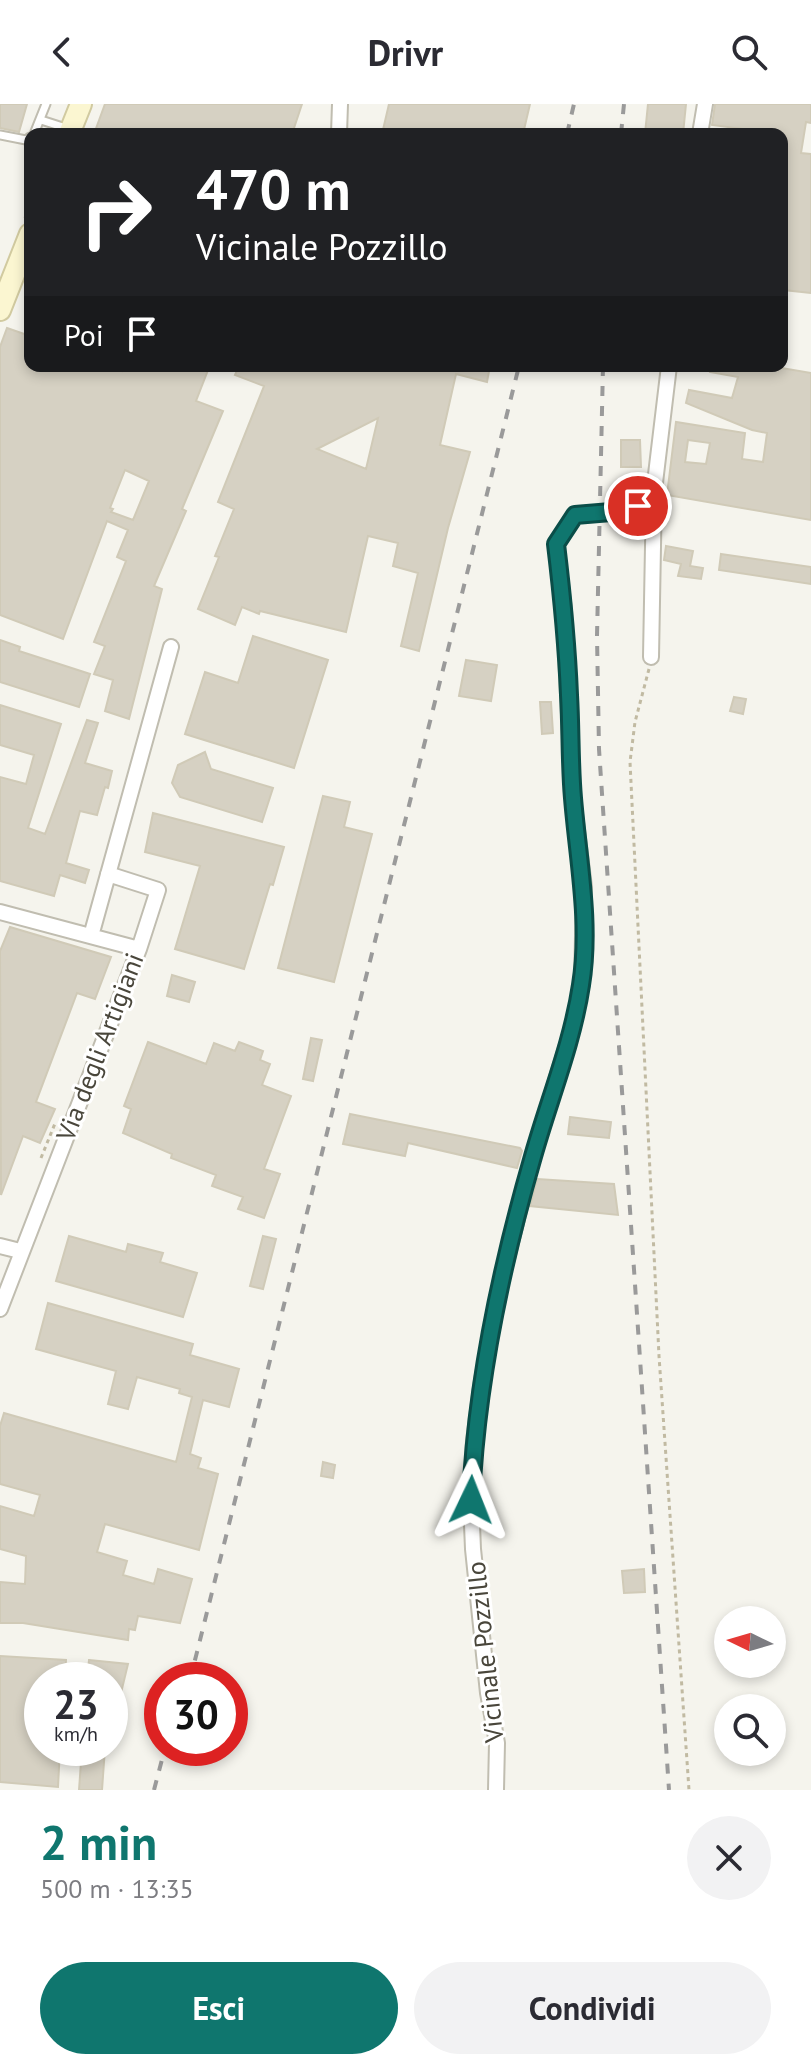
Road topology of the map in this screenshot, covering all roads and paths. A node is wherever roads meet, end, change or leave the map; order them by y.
1 (46, 104) edge
2 (81, 104) edge
3 (340, 104) edge
4 (705, 104) edge
5 (41, 120) junction
6 (36, 128) edge
7 (60, 128) edge
8 (72, 128) edge
9 (339, 128) edge
10 (701, 128) edge
11 (0, 135) edge
12 (24, 140) edge
13 (24, 245) edge
14 (0, 310) edge
15 (668, 372) edge
16 (654, 491) junction
17 (171, 647) dead end
18 (651, 657) joint
19 (108, 874) junction
20 (0, 912) edge
21 (91, 936) junction
22 (139, 949) junction
23 (0, 1246) edge
24 (20, 1251) junction
25 (0, 1309) edge
26 (496, 1790) edge
27 (689, 1790) edge

1 - 5 lane
2 - 8 main road
3 - 9 street
4 - 10 street
5 - 6 lane
5 - 7 lane
11 - 12 lane
13 - 14 main road
15 - 16 street
16 - 18 street
16 - 26 street, Vicinale Pozzillo
17 - 19 street
18 - 27 path
19 - 21 street
19 - 22 street, Via degli Artigiani
20 - 21 street
21 - 22 street
22 - 24 street, Via degli Artigiani
23 - 24 street
24 - 25 street, Via degli Artigiani

